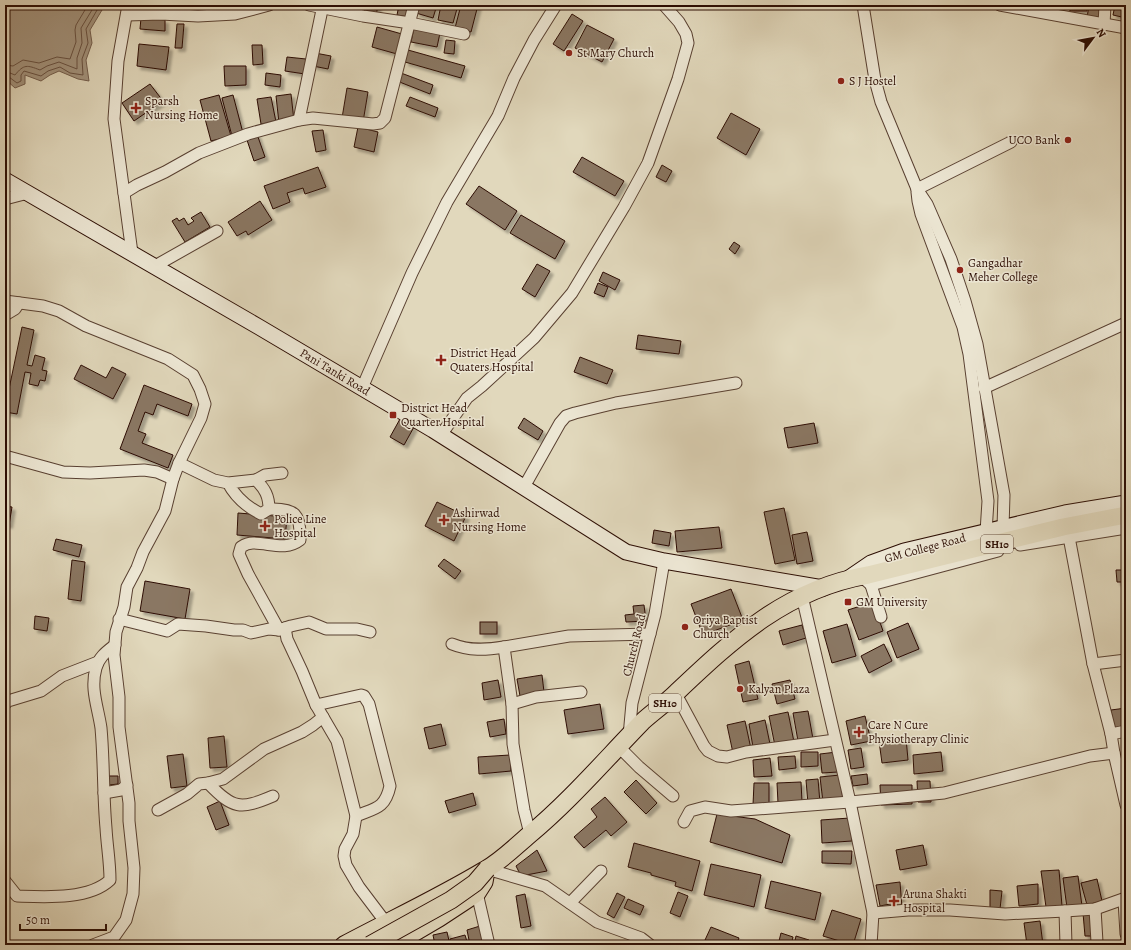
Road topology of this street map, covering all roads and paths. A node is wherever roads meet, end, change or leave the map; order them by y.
1 (268, 5) edge
2 (309, 5) edge
3 (414, 5) edge
4 (556, 5) edge
5 (664, 5) edge
6 (863, 5) edge
7 (1000, 5) edge
8 (1105, 5) edge
9 (323, 6) edge
10 (127, 10) edge
11 (410, 23) junction
12 (1104, 25) junction
13 (1126, 28) edge
14 (464, 34) dead end
15 (300, 120) junction
16 (1011, 142) dead end
17 (5, 180) edge
18 (917, 189) junction
19 (28, 193) junction
20 (124, 193) junction
21 (5, 199) edge
22 (217, 231) dead end
23 (132, 253) junction
24 (155, 266) junction
25 (5, 301) edge
26 (19, 303) junction
27 (5, 315) edge
28 (1126, 323) edge
29 (736, 383) dead end
30 (362, 388) junction
31 (984, 388) junction
32 (441, 435) junction
33 (5, 456) edge
34 (179, 463) junction
35 (282, 473) dead end
36 (173, 479) junction
37 (256, 480) junction
38 (228, 483) junction
39 (524, 487) junction
40 (1126, 503) edge
41 (269, 509) junction
42 (1126, 515) edge
43 (1003, 528) junction
44 (1126, 528) edge
45 (986, 532) junction
46 (1069, 537) junction
47 (664, 561) junction
48 (862, 579) junction
49 (823, 588) junction
50 (802, 596) junction
51 (881, 616) dead end
52 (119, 619) junction
53 (282, 629) junction
54 (370, 632) dead end
55 (650, 634) junction
56 (452, 644) dead end
57 (115, 645) junction
58 (504, 647) junction
59 (1126, 660) edge
60 (98, 662) junction
61 (1093, 664) junction
62 (581, 692) dead end
63 (676, 694) junction
64 (5, 704) edge
65 (512, 704) junction
66 (316, 705) junction
67 (323, 717) junction
68 (1126, 731) edge
69 (1111, 734) junction
70 (835, 740) junction
71 (624, 741) junction
72 (1114, 752) junction
73 (208, 783) junction
74 (127, 785) junction
75 (104, 793) junction
76 (273, 796) dead end
77 (673, 796) dead end
78 (850, 802) junction
79 (1126, 805) edge
80 (158, 810) dead end
81 (356, 816) junction
82 (684, 822) dead end
83 (530, 834) junction
84 (487, 869) junction
85 (601, 871) dead end
86 (5, 881) edge
87 (477, 893) junction
88 (1125, 899) edge
89 (570, 903) junction
90 (1095, 909) junction
91 (1065, 911) junction
92 (873, 913) junction
93 (386, 922) junction
94 (1126, 934) edge
95 (1097, 942) dead end
96 (396, 943) edge
97 (93, 945) edge
98 (344, 945) edge
99 (370, 945) edge
100 (489, 945) edge
101 (650, 945) edge
102 (871, 945) edge
103 (1066, 945) edge

1 - 10 street
2 - 9 street
3 - 11 street
4 - 30 street
5 - 32 street
6 - 18 street
7 - 12 street
8 - 12 street
9 - 11 street
9 - 15 street
10 - 20 street
11 - 14 street
11 - 15 street
12 - 13 street
15 - 20 street
16 - 18 street
17 - 19 street, Pani Tanki Road
18 - 31 street
18 - 45 street
19 - 21 street
19 - 23 street, Pani Tanki Road
20 - 23 street
22 - 24 street
23 - 24 street, Pani Tanki Road
24 - 30 street, Pani Tanki Road
25 - 26 street
26 - 27 street
26 - 34 street
28 - 31 street
29 - 39 street
30 - 32 street, Pani Tanki Road
31 - 43 street
32 - 39 street, Pani Tanki Road
33 - 36 street
34 - 36 street
34 - 38 street
35 - 37 street
36 - 52 street
37 - 38 street
37 - 41 street
38 - 41 street
39 - 47 street, Pani Tanki Road
40 - 43 street, GM College Road
41 - 53 street
42 - 48 main road, SH10
43 - 45 street, GM College Road
44 - 46 street
45 - 48 street, GM College Road
46 - 48 street
46 - 61 street
47 - 49 street
47 - 55 street, Church Road
48 - 49 main road, SH10
48 - 51 street
49 - 50 main road, SH10
50 - 63 main road, SH10
50 - 70 street
52 - 53 street
52 - 57 street
53 - 54 street
53 - 66 street
55 - 58 street
55 - 71 street, Church Road
56 - 58 street
57 - 60 street
57 - 74 street
58 - 65 street
59 - 61 street
60 - 64 street
60 - 75 street
61 - 69 street
62 - 65 street
63 - 70 street
63 - 71 main road, SH10
65 - 83 street
66 - 67 street
66 - 81 street
67 - 73 street
67 - 81 street
68 - 69 street
69 - 72 street
70 - 78 street
71 - 77 street
71 - 83 main road, SH10
72 - 78 street
72 - 79 street
73 - 76 street
73 - 80 street
74 - 75 street
74 - 97 street
75 - 86 street
78 - 82 street
78 - 92 street
81 - 93 street
83 - 84 main road, SH10
84 - 87 main road
84 - 89 street
84 - 93 main road
84 - 99 main road, bridge
85 - 89 street
87 - 96 main road
87 - 100 street
88 - 90 street
88 - 94 street
89 - 101 street
90 - 91 street
90 - 95 street
91 - 92 street
91 - 103 street
92 - 102 street
93 - 96 street
93 - 98 main road

